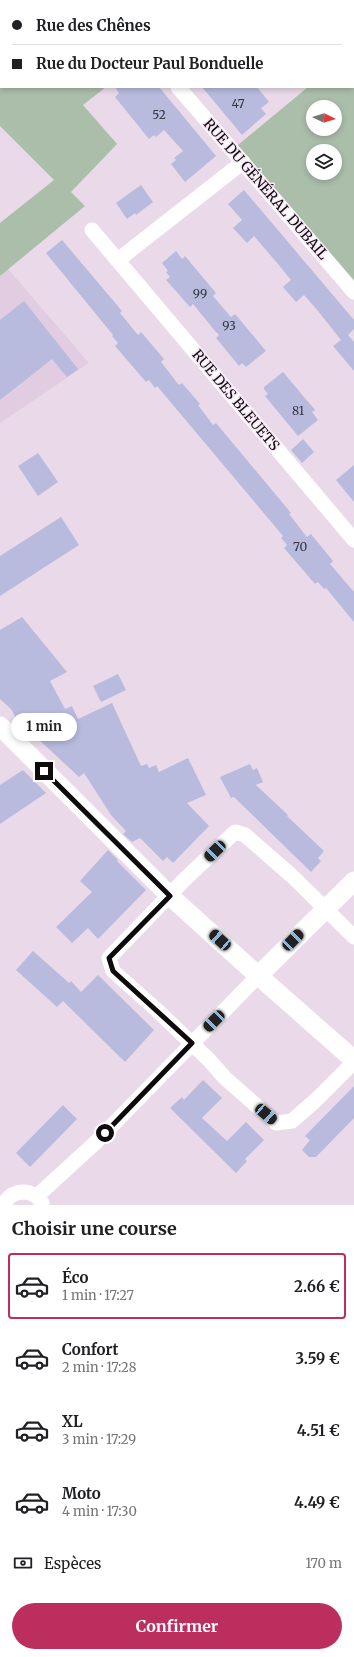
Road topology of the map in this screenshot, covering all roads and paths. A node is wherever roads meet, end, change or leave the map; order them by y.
1 (179, 88) edge
2 (243, 162) junction
3 (92, 230) dead end
4 (118, 260) junction
5 (354, 292) edge
6 (354, 540) edge
7 (0, 726) edge
8 (354, 882) edge
9 (170, 896) junction
10 (326, 909) junction
11 (354, 937) edge
12 (258, 976) junction
13 (192, 1043) junction
14 (354, 1060) edge
15 (3, 1199) edge
16 (40, 1201) edge

1 - 2 street, RUE DU GÉNÉRAL DUBAIL
2 - 4 street
2 - 5 street, RUE DU GÉNÉRAL DUBAIL
3 - 4 street, RUE DES BLEUETS
4 - 6 street, RUE DES BLEUETS
7 - 9 street
8 - 10 street
9 - 10 street
9 - 12 street
9 - 13 street
10 - 11 street
10 - 12 street
12 - 13 street
12 - 14 street
13 - 14 street
13 - 16 street
15 - 16 street

